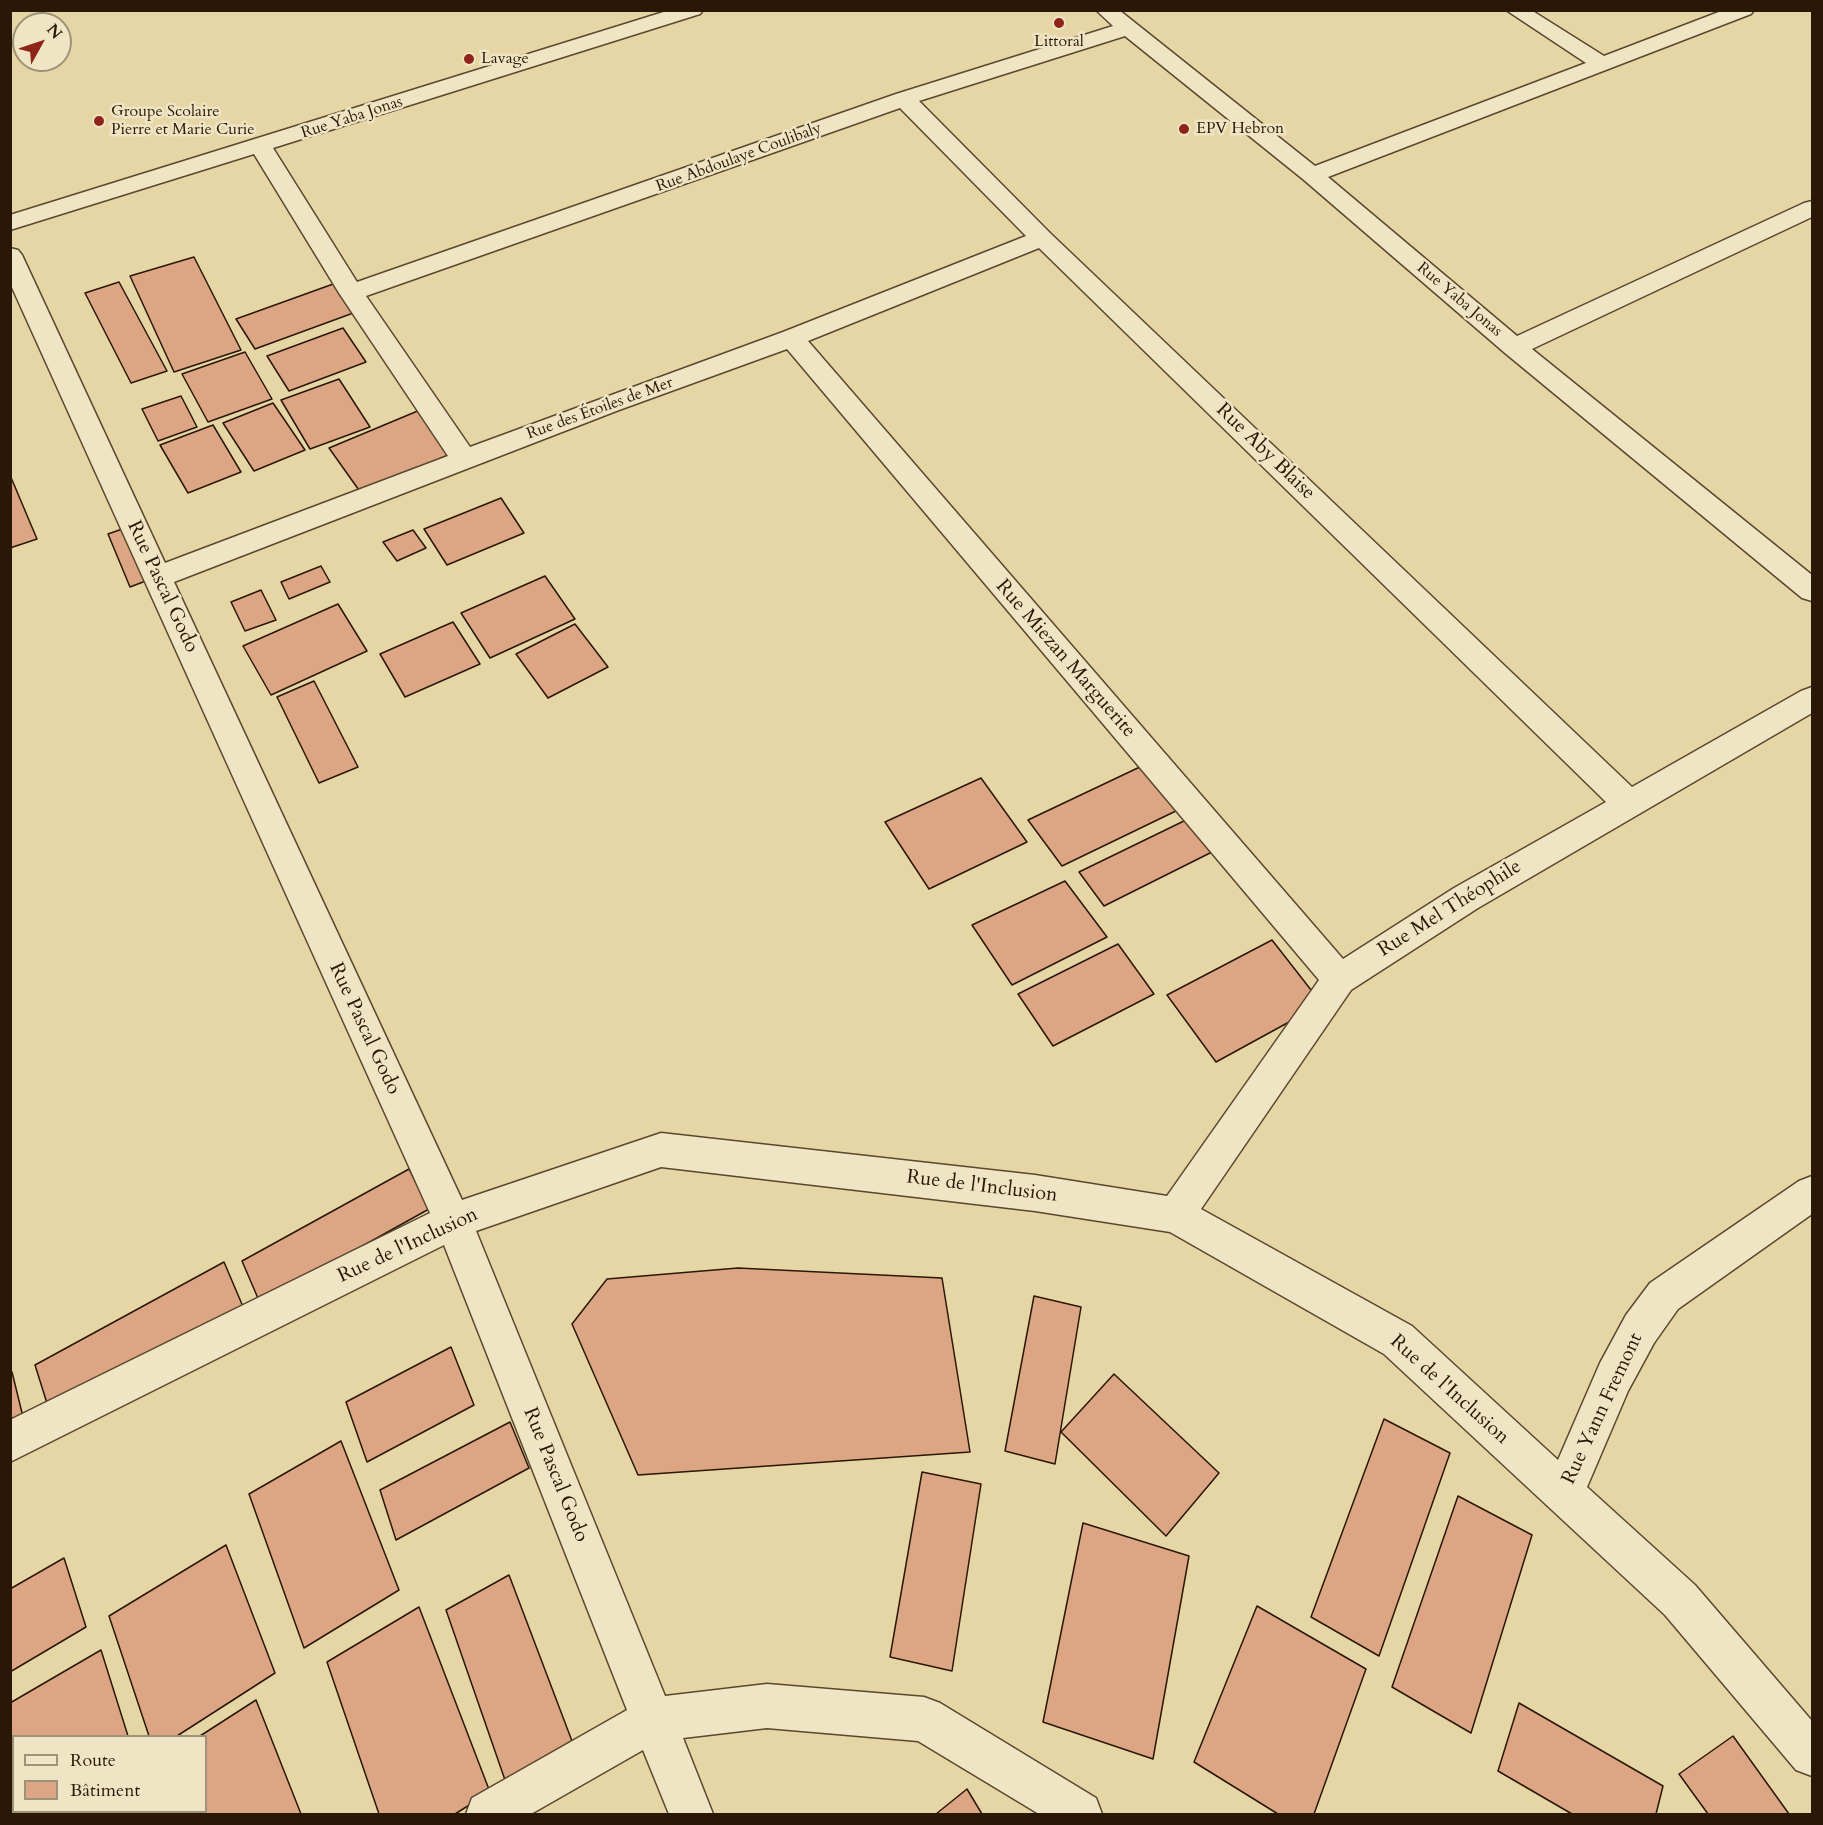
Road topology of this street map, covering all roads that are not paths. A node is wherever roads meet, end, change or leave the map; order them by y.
1 (693, 10) edge
2 (1106, 10) edge
3 (1516, 10) edge
4 (1744, 10) edge
5 (1129, 28) junction
6 (1601, 63) junction
7 (904, 99) junction
8 (261, 147) junction
9 (1312, 175) junction
10 (1807, 216) edge
11 (10, 223) edge
12 (1042, 238) junction
13 (10, 255) edge
14 (351, 293) junction
15 (792, 338) junction
16 (1514, 347) junction
17 (464, 459) junction
18 (157, 577) junction
19 (1812, 590) edge
20 (1812, 699) edge
21 (1628, 803) junction
22 (1339, 979) junction
23 (1812, 1193) edge
24 (1175, 1215) junction
25 (453, 1221) junction
26 (10, 1442) edge
27 (1564, 1493) junction
28 (654, 1719) junction
29 (1812, 1754) edge
30 (488, 1815) edge
31 (691, 1815) edge
32 (1080, 1815) edge

1 - 8 street, Rue Yaba Jonas
2 - 5 street, Rue Yaba Jonas
3 - 6 street
4 - 6 street
5 - 7 street, Rue Abdoulaye Coulibaly
5 - 9 street, Rue Yaba Jonas
6 - 9 street
7 - 12 street, Rue Aby Blaise
7 - 14 street, Rue Abdoulaye Coulibaly
8 - 11 street, Rue Yaba Jonas
8 - 14 street
9 - 16 street, Rue Yaba Jonas
10 - 16 street
12 - 15 street, Rue des Étoiles de Mer
12 - 21 street, Rue Aby Blaise
13 - 18 street, Rue Pascal Godo
14 - 17 street
15 - 17 street, Rue des Étoiles de Mer
15 - 22 street, Rue Miezan Marguerite
16 - 19 street, Rue Yaba Jonas
17 - 18 street, Rue des Étoiles de Mer
18 - 25 street, Rue Pascal Godo
20 - 21 street, Rue Mel Théophile
21 - 22 street, Rue Mel Théophile
22 - 24 street, Rue Mel Théophile
23 - 27 street, Rue Yann Fremont
24 - 25 street, Rue de l'Inclusion
24 - 27 street, Rue de l'Inclusion
25 - 26 street, Rue de l'Inclusion
25 - 28 street, Rue Pascal Godo
27 - 29 street, Rue de l'Inclusion
28 - 30 street
28 - 31 street, Rue Pascal Godo
28 - 32 street

